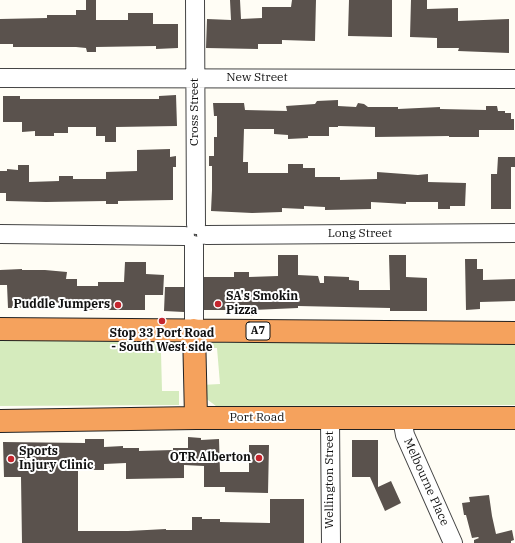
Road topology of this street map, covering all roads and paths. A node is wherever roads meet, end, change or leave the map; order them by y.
1 (195, 0) edge
2 (0, 78) edge
3 (195, 78) junction
4 (515, 79) edge
5 (515, 233) edge
6 (0, 234) edge
7 (195, 235) junction
8 (0, 329) edge
9 (194, 330) junction
10 (515, 333) edge
11 (196, 418) junction
12 (330, 418) junction
13 (515, 418) edge
14 (402, 419) junction
15 (0, 421) edge
16 (331, 543) edge
17 (453, 543) edge

1 - 3 street, Cross Street
2 - 3 street, New Street
3 - 4 street, New Street
3 - 7 street, Cross Street
5 - 7 street, Long Street
6 - 7 street, Long Street
7 - 9 street, Cross Street
8 - 9 highway, A7
9 - 10 highway, A7
9 - 11 highway
11 - 12 highway, Port Road
11 - 15 highway, Port Road
12 - 14 highway, Port Road
12 - 16 street, Wellington Street
13 - 14 highway, Port Road
14 - 17 street, Melbourne Place

